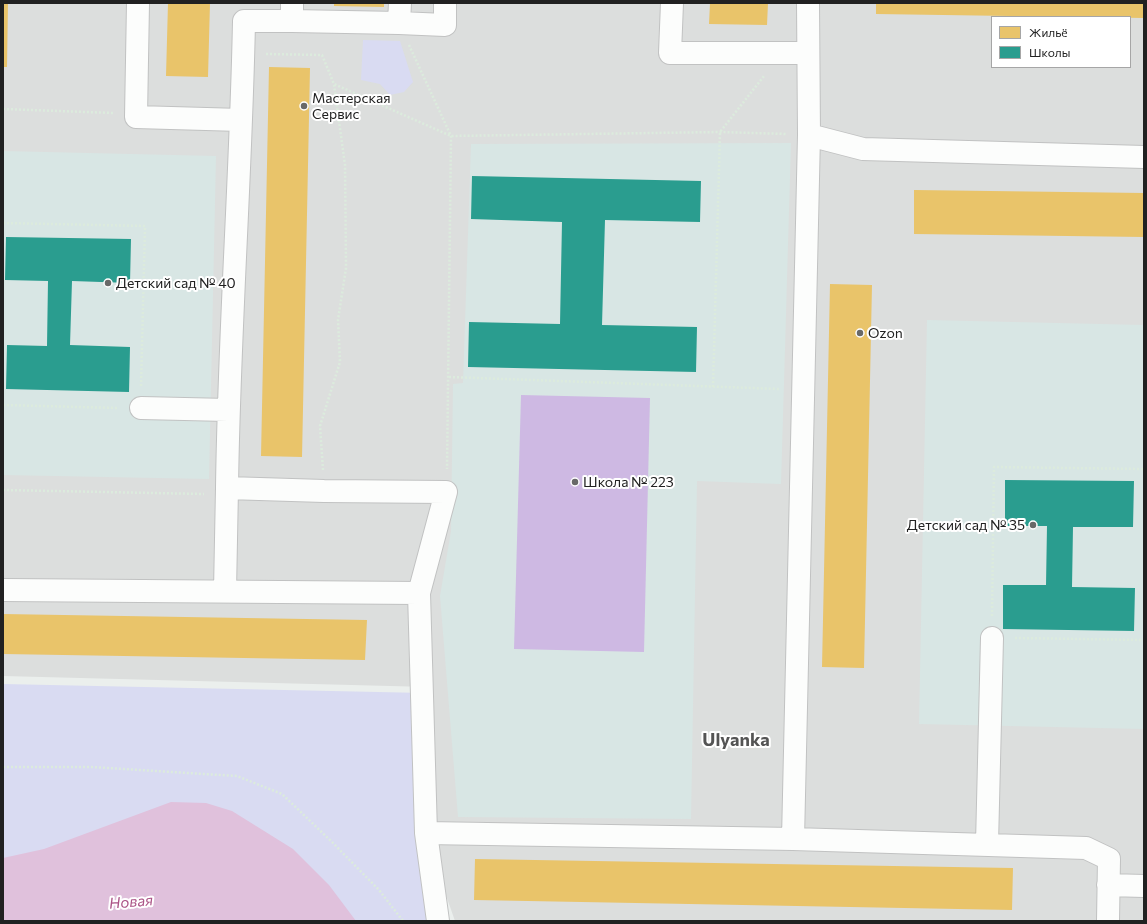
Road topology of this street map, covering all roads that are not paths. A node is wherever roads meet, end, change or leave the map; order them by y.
1 (138, 3) edge
2 (446, 3) edge
3 (672, 3) edge
4 (808, 3) edge
5 (244, 12) edge
6 (292, 12) edge
7 (399, 13) edge
8 (808, 53) junction
9 (241, 120) junction
10 (809, 135) junction
11 (1144, 157) edge
12 (141, 408) road end
13 (228, 410) junction
14 (227, 488) junction
15 (3, 590) edge
16 (225, 591) junction
17 (419, 593) junction
18 (992, 638) road end
19 (426, 833) junction
20 (794, 839) junction
21 (988, 844) junction
22 (1108, 885) junction
23 (1144, 886) edge
24 (438, 921) edge
25 (1108, 921) edge

1 - 9 lane
2 - 7 lane
3 - 8 lane
4 - 8 lane
5 - 6 lane
5 - 9 lane
6 - 7 lane
8 - 10 lane
9 - 13 lane
10 - 11 lane
10 - 20 lane
12 - 13 lane
13 - 14 lane
14 - 16 lane
14 - 17 lane
15 - 16 lane
16 - 17 lane
17 - 19 lane
18 - 21 lane
19 - 20 lane
19 - 24 lane
20 - 21 lane
21 - 22 lane
22 - 23 lane
22 - 25 lane

